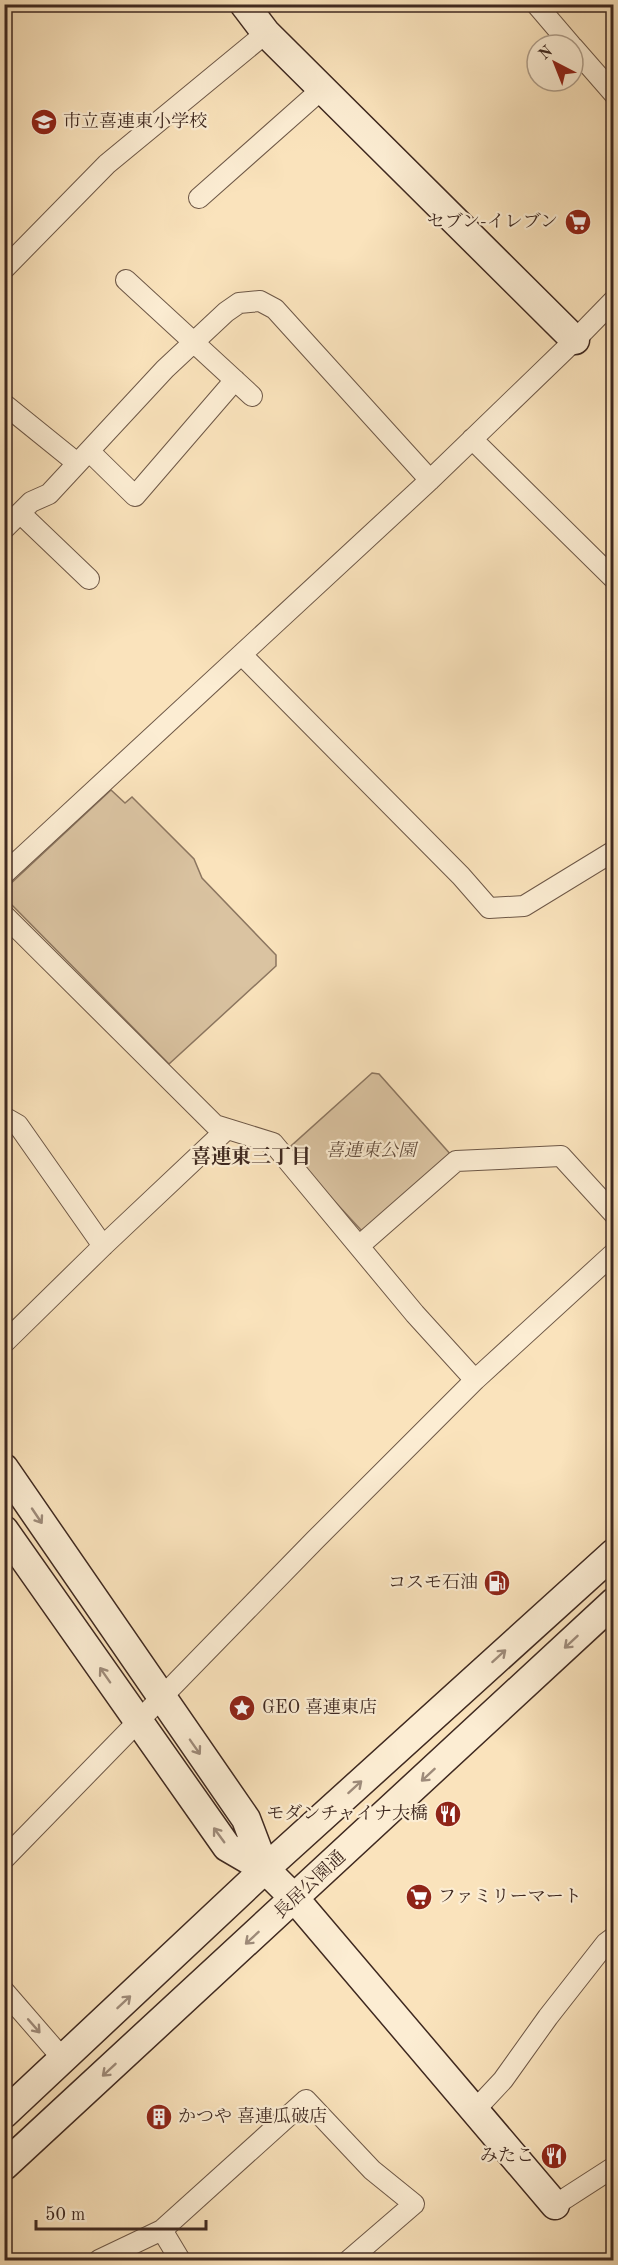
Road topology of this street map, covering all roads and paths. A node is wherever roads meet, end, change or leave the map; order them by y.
1 (244, 4) edge
2 (536, 4) edge
3 (266, 33) junction
4 (561, 33) edge
5 (585, 61) edge
6 (322, 89) junction
7 (614, 94) edge
8 (199, 198) dead end
9 (4, 269) edge
10 (126, 280) dead end
11 (614, 300) edge
12 (575, 340) junction
13 (192, 342) junction
14 (235, 380) junction
15 (252, 396) dead end
16 (4, 404) edge
17 (472, 439) junction
18 (83, 457) junction
19 (430, 480) junction
20 (20, 513) junction
21 (4, 529) edge
22 (89, 579) dead end
23 (614, 579) edge
24 (242, 655) junction
25 (612, 854) edge
26 (4, 874) edge
27 (4, 915) edge
28 (4, 1117) edge
29 (226, 1130) junction
30 (614, 1214) edge
31 (103, 1246) junction
32 (359, 1246) junction
33 (614, 1253) edge
34 (4, 1343) edge
35 (475, 1380) junction
36 (4, 1468) edge
37 (4, 1530) edge
38 (614, 1553) edge
39 (614, 1602) edge
40 (162, 1699) junction
41 (139, 1723) junction
42 (4, 1859) edge
43 (265, 1869) junction
44 (295, 1899) junction
45 (614, 1937) edge
46 (4, 1991) edge
47 (63, 2060) junction
48 (474, 2111) junction
49 (4, 2114) edge
50 (4, 2166) edge
51 (614, 2167) edge
52 (555, 2205) joint
53 (162, 2230) junction
54 (349, 2259) edge
55 (99, 2260) edge
56 (180, 2260) edge

1 - 3 street
2 - 4 street
3 - 6 street
3 - 9 street
5 - 7 street
6 - 8 street
6 - 12 street
10 - 13 street
11 - 12 street
12 - 17 street
13 - 14 street
13 - 18 street
13 - 19 street
14 - 15 street
14 - 18 street
16 - 18 street
17 - 19 street
17 - 23 street
18 - 20 street
19 - 24 street
20 - 21 street
20 - 22 street
24 - 25 street
24 - 26 street
27 - 29 street
28 - 31 street
29 - 31 street
29 - 32 street
30 - 32 street
31 - 34 street
32 - 35 street
33 - 35 street
35 - 40 street
36 -> 40 street
41 -> 37 street
43 -> 38 street
39 -> 44 street, 長居公園通
40 - 41 street
40 -> 43 street
41 - 42 street
43 -> 41 street
43 - 44 street
47 -> 43 street
44 - 48 street
44 -> 50 street, 長居公園通
45 - 48 street
46 -> 47 street
47 - 49 street
48 - 52 street
51 - 52 street
53 - 54 street
53 - 55 street
53 - 56 street

